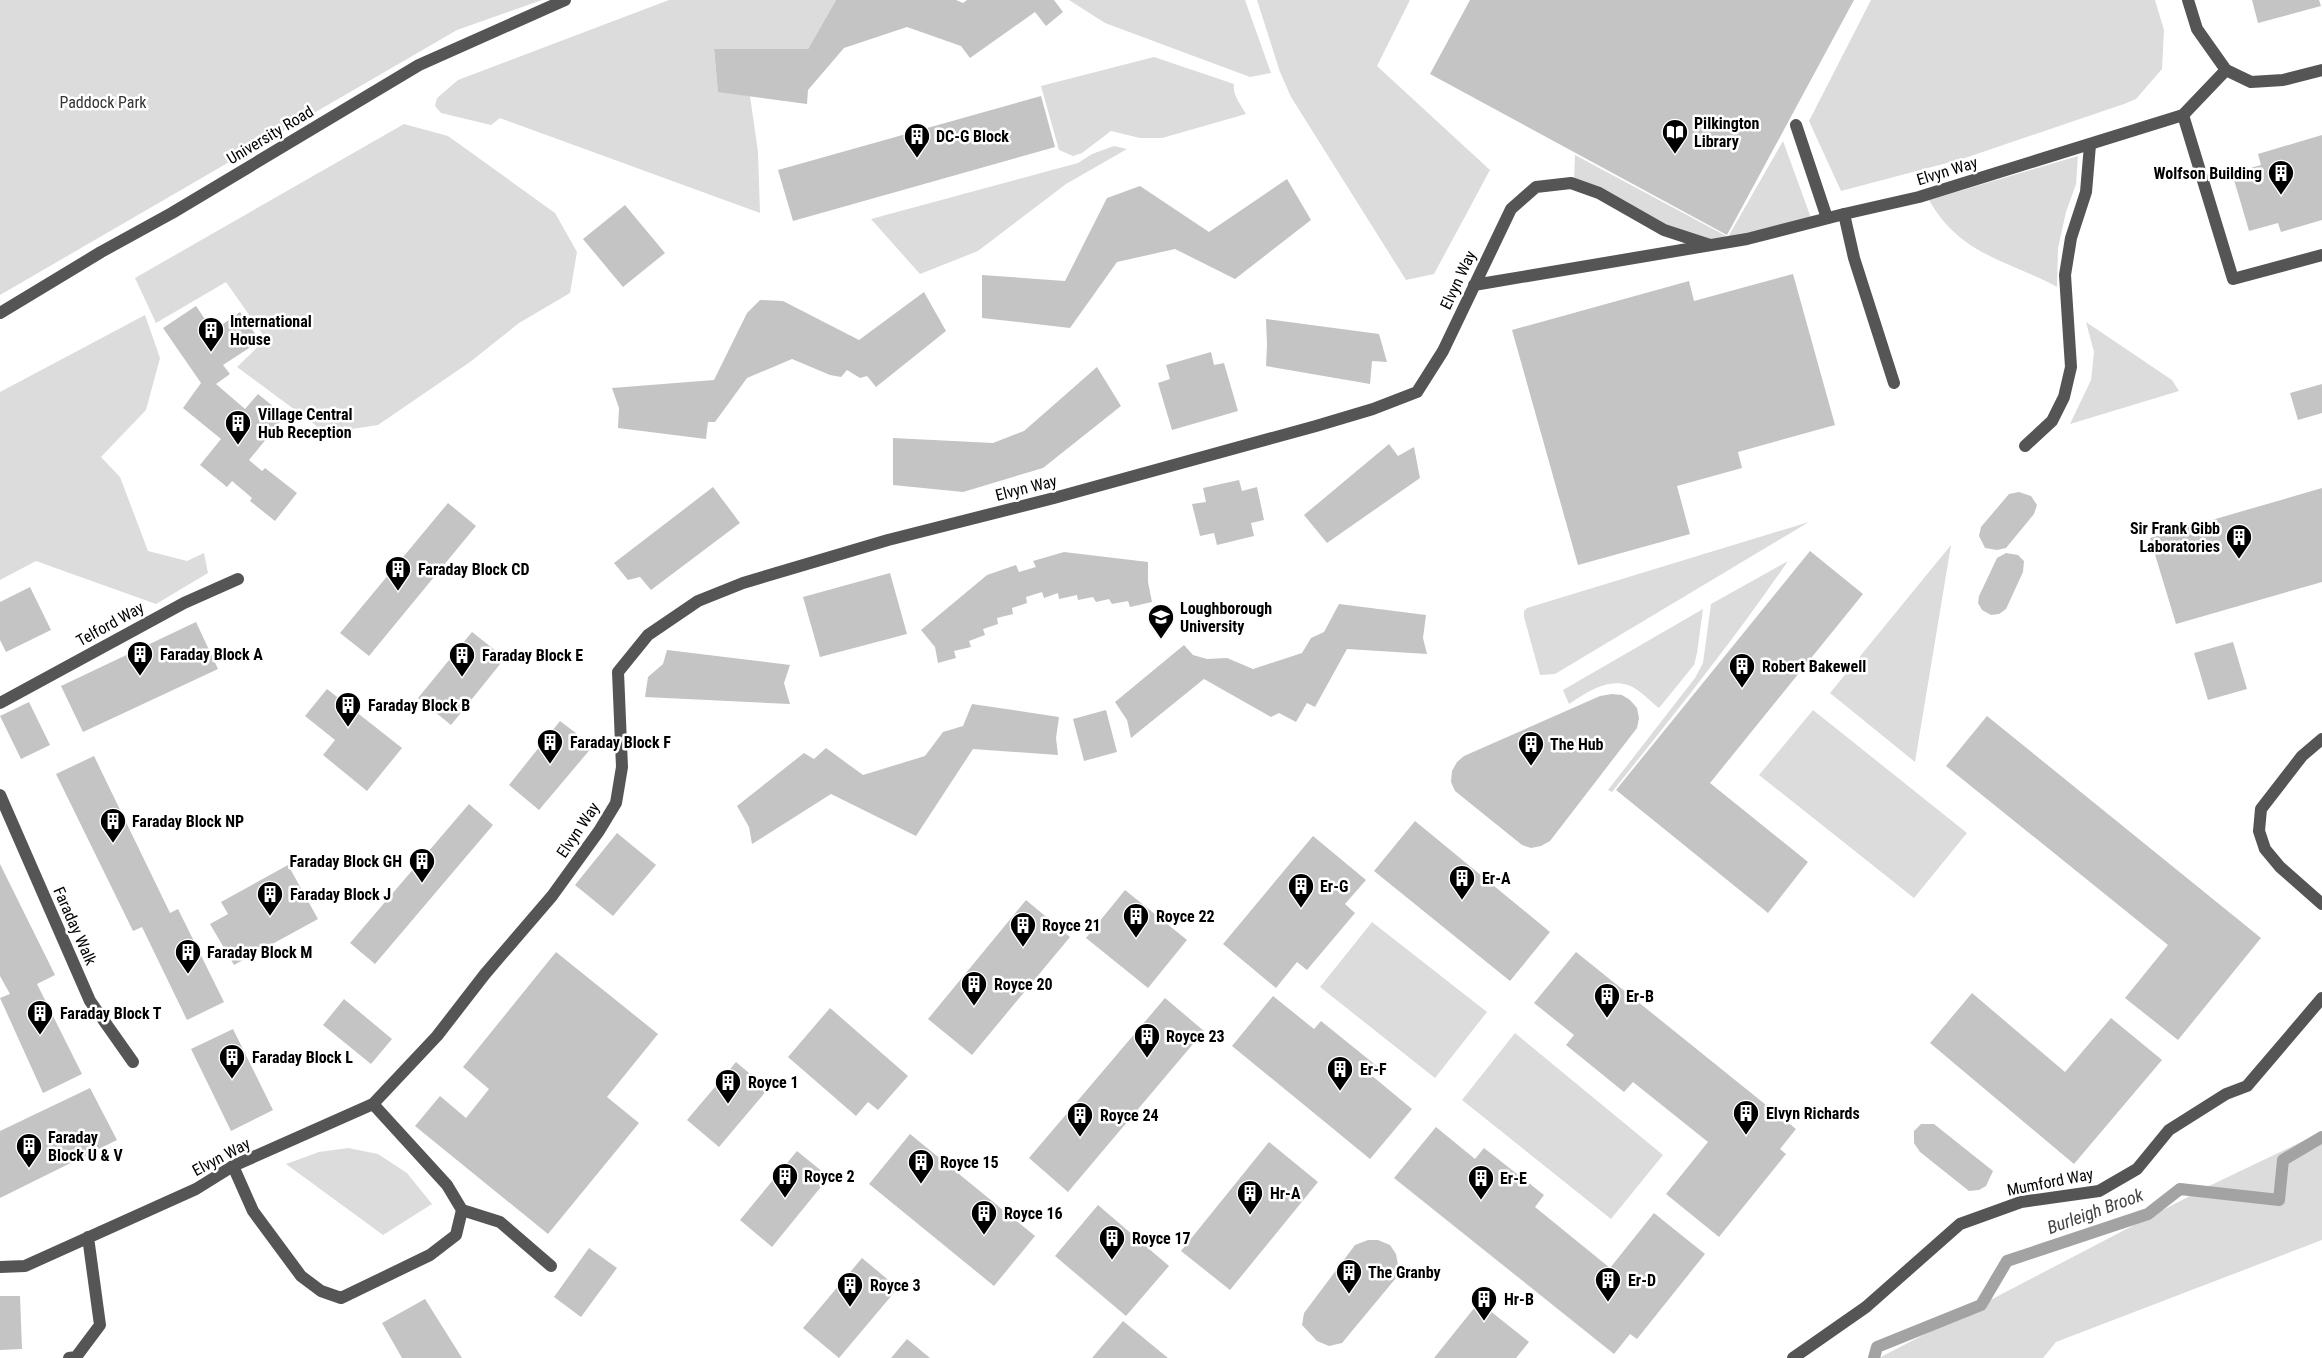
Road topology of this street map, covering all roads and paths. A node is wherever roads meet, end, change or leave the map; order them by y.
1 (565, 0) edge
2 (2188, 0) edge
3 (2226, 69) junction
4 (2322, 70) edge
5 (2183, 115) junction
6 (1796, 125) dead end
7 (2090, 145) junction
8 (1844, 214) junction
9 (1827, 218) junction
10 (1710, 245) junction
11 (2322, 255) edge
12 (1474, 285) junction
13 (0, 313) edge
14 (1894, 383) dead end
15 (2025, 446) dead end
16 (238, 579) dead end
17 (0, 703) edge
18 (2322, 739) edge
19 (0, 795) edge
20 (2322, 904) edge
21 (2322, 998) edge
22 (134, 1062) dead end
23 (373, 1104) junction
24 (233, 1166) junction
25 (462, 1210) junction
26 (88, 1237) junction
27 (551, 1266) dead end
28 (0, 1267) edge
29 (69, 1358) edge
30 (1793, 1358) edge

1 - 13 street, University Road
2 - 3 street
3 - 4 street
3 - 5 street, Elvyn Way
5 - 7 street, Elvyn Way
5 - 11 street
6 - 9 street
7 - 8 street, Elvyn Way
7 - 15 street
8 - 9 street, Elvyn Way
8 - 14 street
9 - 10 street, Elvyn Way
10 - 12 street
10 - 12 street, Elvyn Way
12 - 23 street, Elvyn Way
16 - 17 street, Telford Way
18 - 20 street
19 - 22 street, Faraday Walk
21 - 30 street, Mumford Way
23 - 24 street, Elvyn Way
23 - 25 street
24 - 25 street
24 - 26 street, Elvyn Way
25 - 27 street
26 - 28 street, Elvyn Way
26 - 29 street

